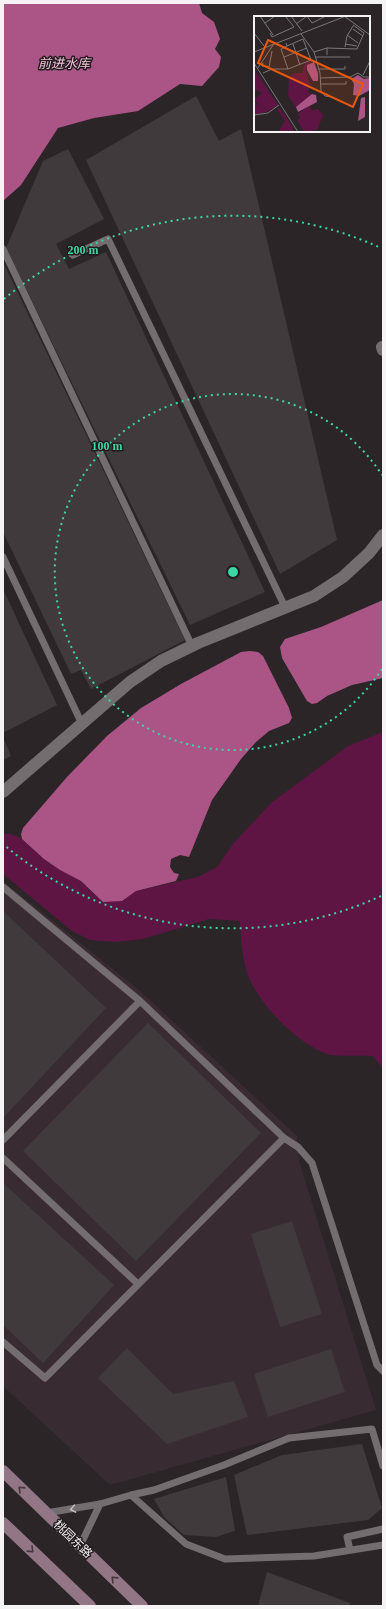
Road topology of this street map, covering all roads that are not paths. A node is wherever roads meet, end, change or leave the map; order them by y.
1 (3, 249) edge
2 (73, 255) dead end
3 (383, 535) edge
4 (3, 557) edge
5 (285, 608) junction
6 (192, 646) junction
7 (82, 724) junction
8 (3, 792) edge
9 (3, 887) edge
10 (140, 1001) junction
11 (284, 1138) junction
12 (3, 1140) edge
13 (3, 1158) edge
14 (138, 1284) junction
15 (3, 1342) edge
16 (383, 1371) edge
17 (383, 1466) edge
18 (3, 1472) edge
19 (131, 1494) junction
20 (100, 1504) junction
21 (46, 1513) junction
22 (3, 1523) edge
23 (383, 1529) edge
24 (383, 1545) edge
25 (80, 1546) junction
26 (350, 1550) junction
27 (90, 1606) edge
28 (142, 1606) edge

1 - 6 lane
2 - 5 lane
3 - 5 street
4 - 7 lane
5 - 6 street
6 - 7 street
7 - 8 street
9 - 10 lane
10 - 11 lane
10 - 12 lane
11 - 14 lane
11 - 16 lane
13 - 14 lane
14 - 15 lane
17 - 19 lane
21 -> 18 main road, 桃园东路
19 - 20 lane
19 - 26 lane
20 -> 21 lane
20 - 25 lane
21 - 25 main road, 桃园东路
22 -> 27 main road
23 - 26 lane
24 - 26 lane
28 -> 25 main road, 桃园东路

